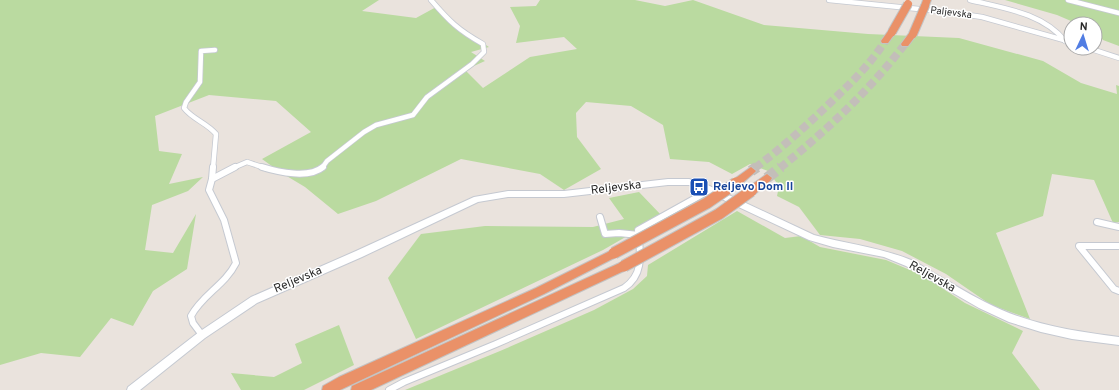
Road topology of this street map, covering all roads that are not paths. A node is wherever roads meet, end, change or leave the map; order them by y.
1 (431, 0) edge
2 (829, 0) edge
3 (970, 0) edge
4 (1068, 0) edge
5 (909, 2) edge
6 (926, 3) edge
7 (1119, 13) edge
8 (1063, 38) edge
9 (1063, 40) edge
10 (885, 41) tunnel mouth
11 (905, 44) tunnel mouth
12 (215, 50) dead end
13 (1103, 53) edge
14 (1119, 58) edge
15 (751, 171) tunnel mouth
16 (767, 178) tunnel mouth
17 (212, 179) junction
18 (710, 190) junction
19 (600, 216) dead end
20 (1097, 222) dead end
21 (1119, 227) edge
22 (639, 235) junction
23 (1119, 246) edge
24 (1119, 291) edge
25 (202, 335) junction
26 (1119, 341) edge
27 (132, 390) edge
28 (328, 390) edge
29 (357, 390) edge
30 (389, 390) edge

1 - 17 street
2 - 9 street, Paljevska
3 - 8 street
4 - 7 street
5 - 10 highway, bridge
6 - 11 highway, bridge
12 - 17 street
13 - 14 street
15 - 28 highway, bridge
16 - 29 highway, bridge
17 - 25 street
18 - 22 street
18 - 25 main road, Reljevska
18 - 26 main road, Reljevska
19 - 22 street
20 - 21 street
22 - 30 street
23 - 24 street
25 - 27 main road, Reljevska

